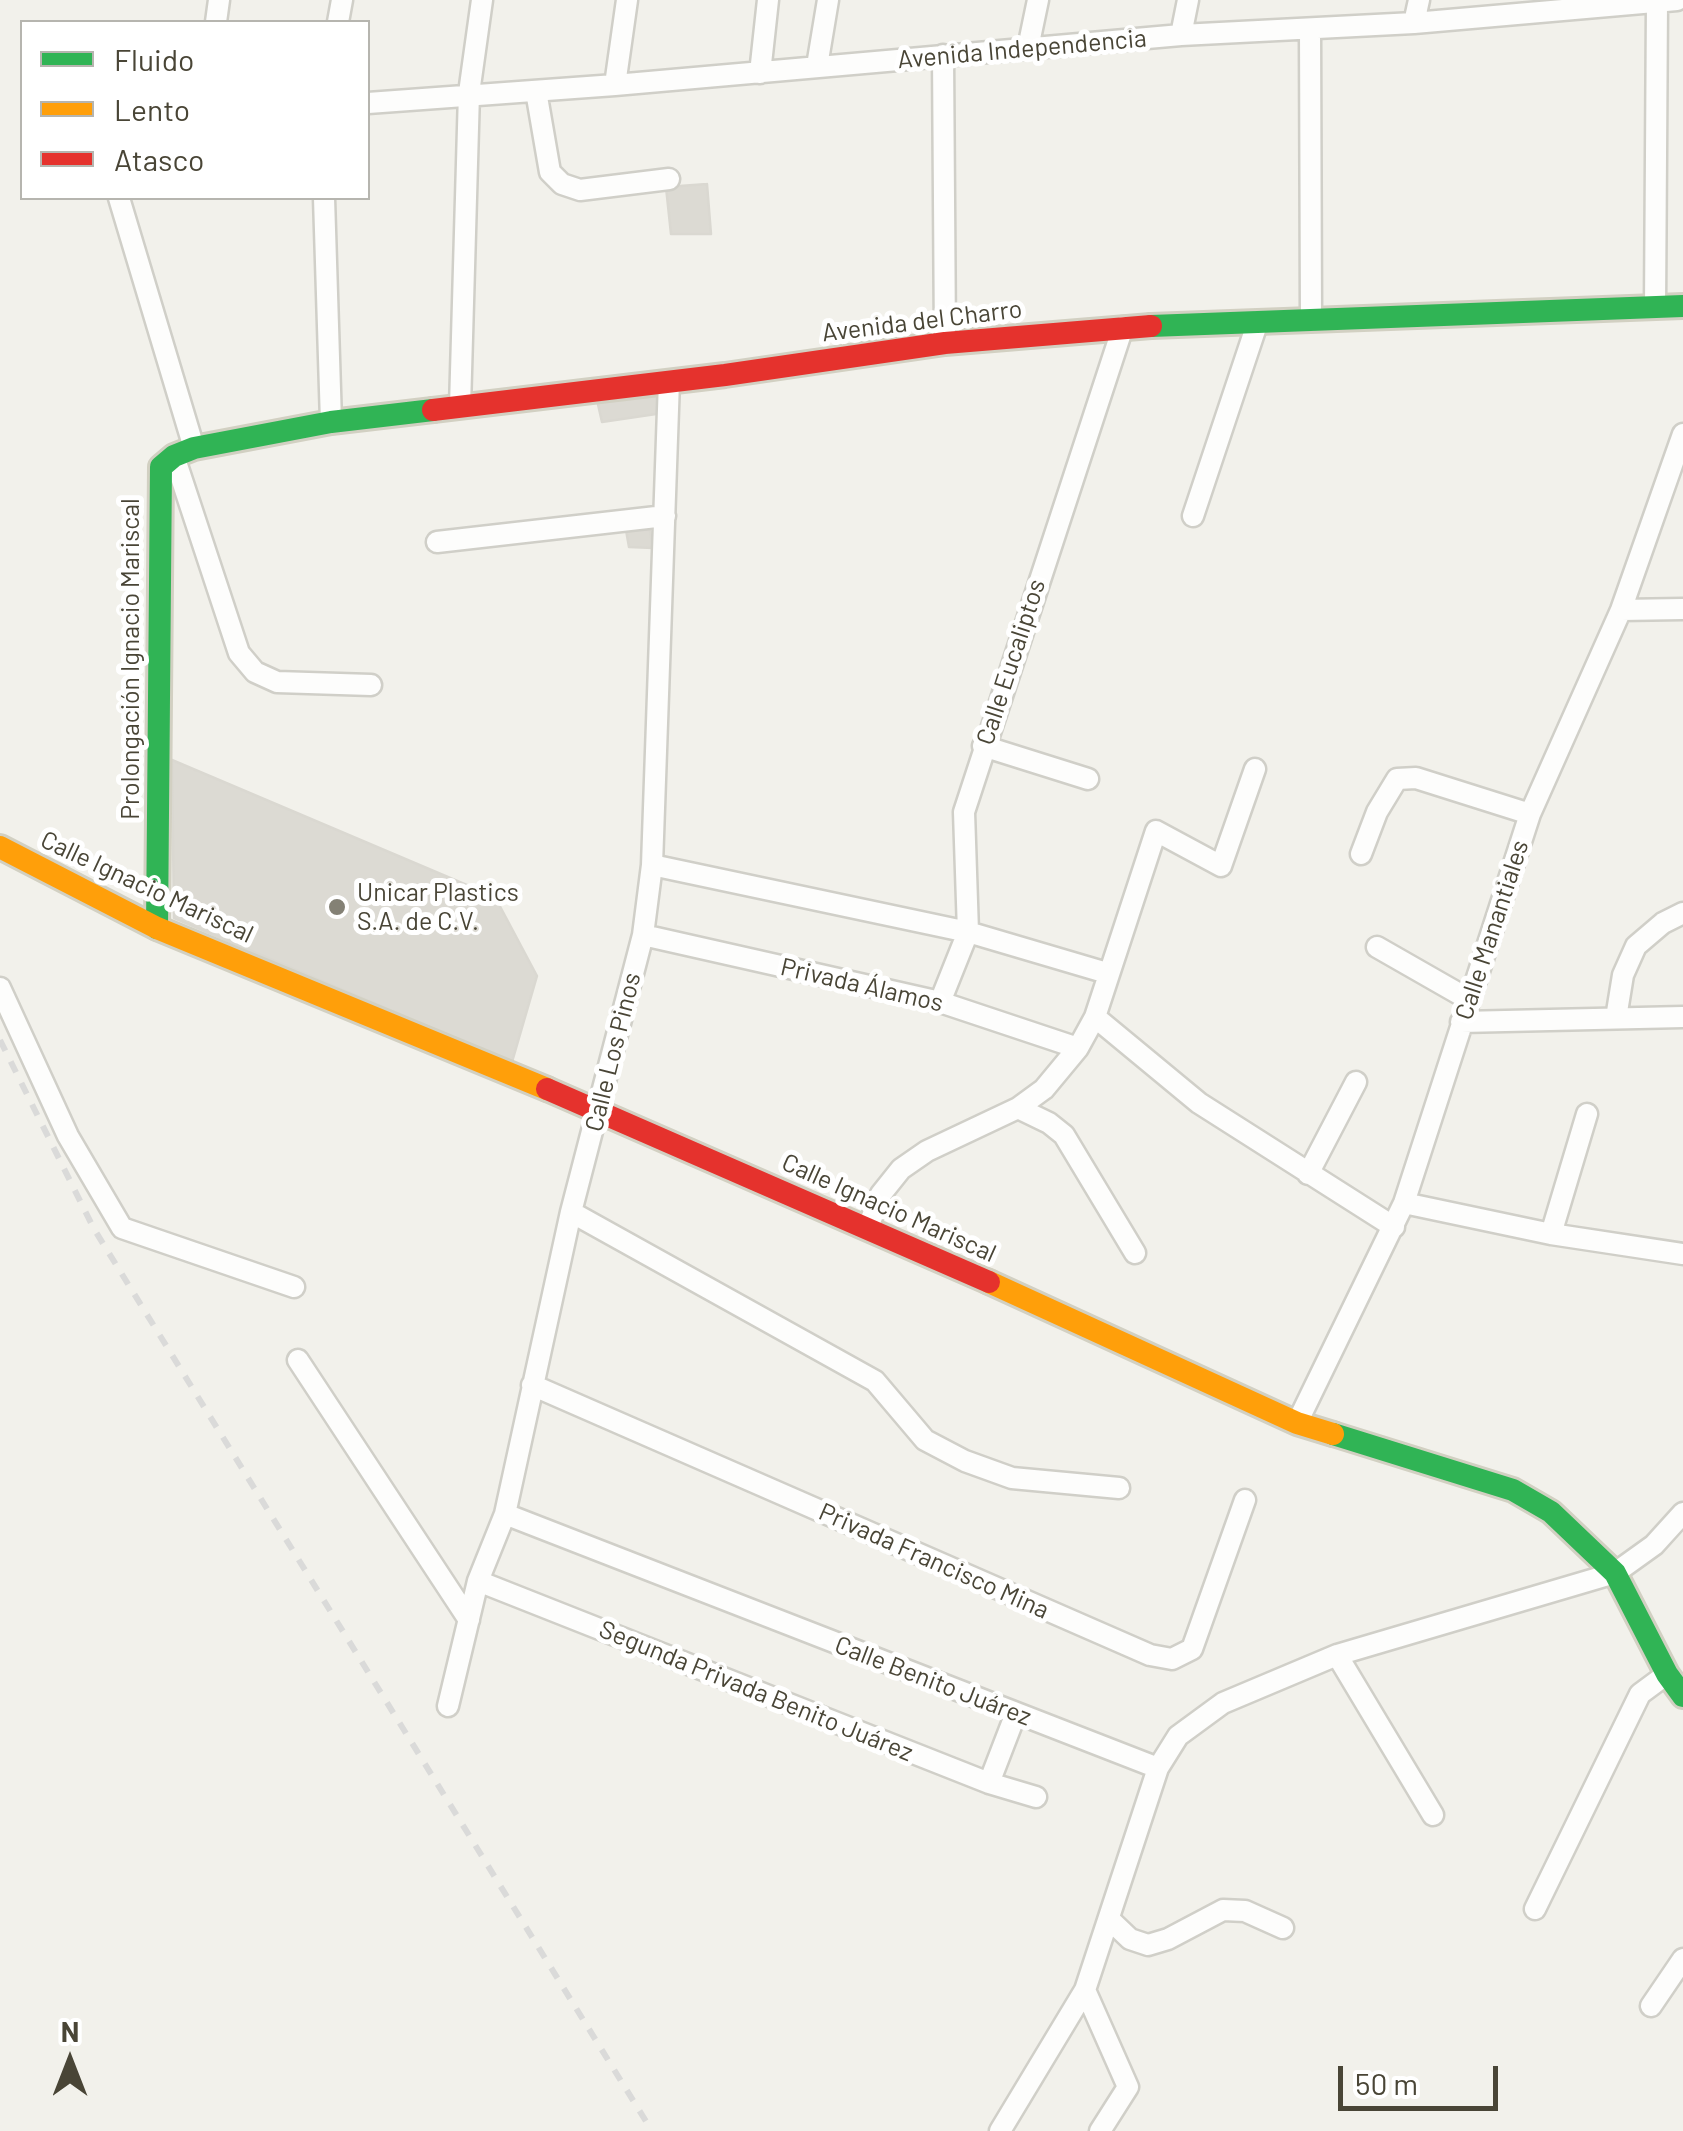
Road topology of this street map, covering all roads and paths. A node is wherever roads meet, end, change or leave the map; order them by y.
1 (482, 0) edge
2 (627, 0) edge
3 (768, 0) edge
4 (828, 0) edge
5 (1038, 0) edge
6 (1188, 0) edge
7 (1419, 0) edge
8 (1667, 1) edge
9 (1589, 4) edge
10 (1462, 9) edge
11 (1414, 23) junction
12 (1310, 30) junction
13 (1182, 36) junction
14 (1028, 48) junction
15 (943, 55) junction
16 (816, 66) junction
17 (760, 73) junction
18 (616, 86) junction
19 (536, 92) junction
20 (469, 93) junction
21 (370, 102) edge
22 (669, 180) dead end
23 (120, 200) edge
24 (324, 200) edge
25 (1683, 306) edge
26 (1655, 307) junction
27 (1311, 320) junction
28 (1258, 321) junction
29 (1123, 327) junction
30 (945, 344) junction
31 (669, 382) junction
32 (460, 407) junction
33 (331, 422) junction
34 (1683, 434) edge
35 (184, 452) junction
36 (665, 516) junction
37 (1193, 516) dead end
38 (438, 542) dead end
39 (1683, 609) edge
40 (1621, 610) junction
41 (372, 684) dead end
42 (983, 746) junction
43 (1255, 769) dead end
44 (1088, 779) dead end
45 (1530, 814) junction
46 (0, 847) edge
47 (1362, 854) dead end
48 (652, 865) junction
49 (1683, 913) edge
50 (157, 928) junction
51 (968, 932) junction
52 (642, 935) junction
53 (1377, 947) dead end
54 (1108, 973) junction
55 (0, 988) edge
56 (1468, 999) junction
57 (940, 1002) junction
58 (1095, 1017) junction
59 (1683, 1017) edge
60 (1616, 1018) junction
61 (1461, 1022) junction
62 (1078, 1048) junction
63 (1356, 1082) dead end
64 (1018, 1108) junction
65 (598, 1110) junction
66 (1587, 1114) dead end
67 (1308, 1174) junction
68 (1404, 1203) junction
69 (571, 1212) junction
70 (868, 1227) junction
71 (1394, 1227) junction
72 (1551, 1234) junction
73 (1135, 1253) dead end
74 (1683, 1254) edge
75 (294, 1287) dead end
76 (298, 1360) dead end
77 (532, 1385) junction
78 (1297, 1423) junction
79 (1119, 1488) dead end
80 (1245, 1500) dead end
81 (1683, 1513) edge
82 (505, 1514) junction
83 (1615, 1573) junction
84 (478, 1581) junction
85 (468, 1620) junction
86 (1337, 1654) junction
87 (1678, 1687) edge
88 (448, 1706) dead end
89 (1016, 1713) junction
90 (1158, 1768) junction
91 (989, 1783) junction
92 (1036, 1797) dead end
93 (1433, 1816) dead end
94 (1535, 1909) dead end
95 (1109, 1919) junction
96 (1283, 1928) dead end
97 (1683, 1959) edge
98 (1085, 1990) junction
99 (1651, 2006) dead end
100 (1000, 2131) edge
101 (1100, 2131) edge

1 - 20 street
2 - 18 street
3 - 17 street
4 - 16 street
5 - 14 street
6 - 13 street
7 - 11 street
8 - 9 street, Avenida Independencia
8 - 26 street
9 - 10 street, Avenida Independencia
10 - 11 street, Avenida Independencia
11 - 12 street, Avenida Independencia
12 - 13 street, Avenida Independencia
12 - 27 street
13 - 14 street, Avenida Independencia
14 - 15 street, Avenida Independencia
15 - 16 street, Avenida Independencia
15 - 30 street
16 - 17 street, Avenida Independencia
17 - 18 street, Avenida Independencia
18 - 19 street, Avenida Independencia
19 - 20 street, Avenida Independencia
19 - 22 street
20 - 21 street, Avenida Independencia
20 - 32 street
23 - 35 street
24 - 33 street
25 - 26 street, Avenida del Charro
26 - 27 street, Avenida del Charro
27 - 28 street, Avenida del Charro
28 - 29 street, Avenida del Charro
28 - 37 street
29 - 30 street, Avenida del Charro
29 - 42 street, Calle Eucaliptos
30 - 31 street, Avenida del Charro
31 - 32 street, Avenida del Charro
31 - 36 street, Calle Los Pinos
32 - 33 street, Avenida del Charro
33 - 35 street, Avenida del Charro
34 - 40 street, Calle Manantiales
35 - 41 street
35 - 50 street, Prolongación Ignacio Mariscal
36 - 38 street
36 - 48 street, Calle Los Pinos
39 - 40 street
40 - 45 street, Calle Manantiales
42 - 44 street
42 - 51 street, Calle Eucaliptos
43 - 54 street
45 - 47 street
45 - 56 street, Calle Manantiales
46 - 50 street, Calle Ignacio Mariscal
48 - 51 street
48 - 52 street, Calle Los Pinos
49 - 60 street
50 - 65 street, Calle Ignacio Mariscal
51 - 54 street
51 - 57 street, Calle Eucaliptos
52 - 57 street, Privada Álamos
52 - 65 street, Calle Los Pinos
53 - 56 street
54 - 58 street
55 - 75 street
56 - 61 street, Calle Manantiales
57 - 62 street, Privada Álamos
58 - 62 street
58 - 67 street
59 - 60 street
60 - 61 street
61 - 68 street, Calle Manantiales
62 - 64 street
63 - 67 street
64 - 70 street
64 - 73 street
65 - 69 street, Calle Los Pinos
65 - 70 street, Calle Ignacio Mariscal
66 - 72 street
67 - 71 street
68 - 71 street, Calle Manantiales
68 - 72 street
69 - 77 street, Calle Los Pinos
69 - 79 street
70 - 78 street, Calle Ignacio Mariscal
71 - 78 street, Calle Manantiales
72 - 74 street
76 - 85 street
77 - 80 street, Privada Francisco Mina
77 - 82 street, Calle Los Pinos
78 - 83 street, Calle Ignacio Mariscal
81 - 83 street
82 - 84 street, Calle Los Pinos
82 - 89 street, Calle Benito Juárez
83 - 86 street
83 - 87 street, Calle Ignacio Mariscal
84 - 85 street, Calle Los Pinos
84 - 91 street, Segunda Privada Benito Juárez
85 - 88 street, Calle Los Pinos
86 - 90 street
86 - 93 street
87 - 94 street
89 - 90 street, Calle Benito Juárez
89 - 91 street
90 - 95 street
91 - 92 street, Segunda Privada Benito Juárez
95 - 96 street
95 - 98 street
97 - 99 street
98 - 100 street
98 - 101 street

